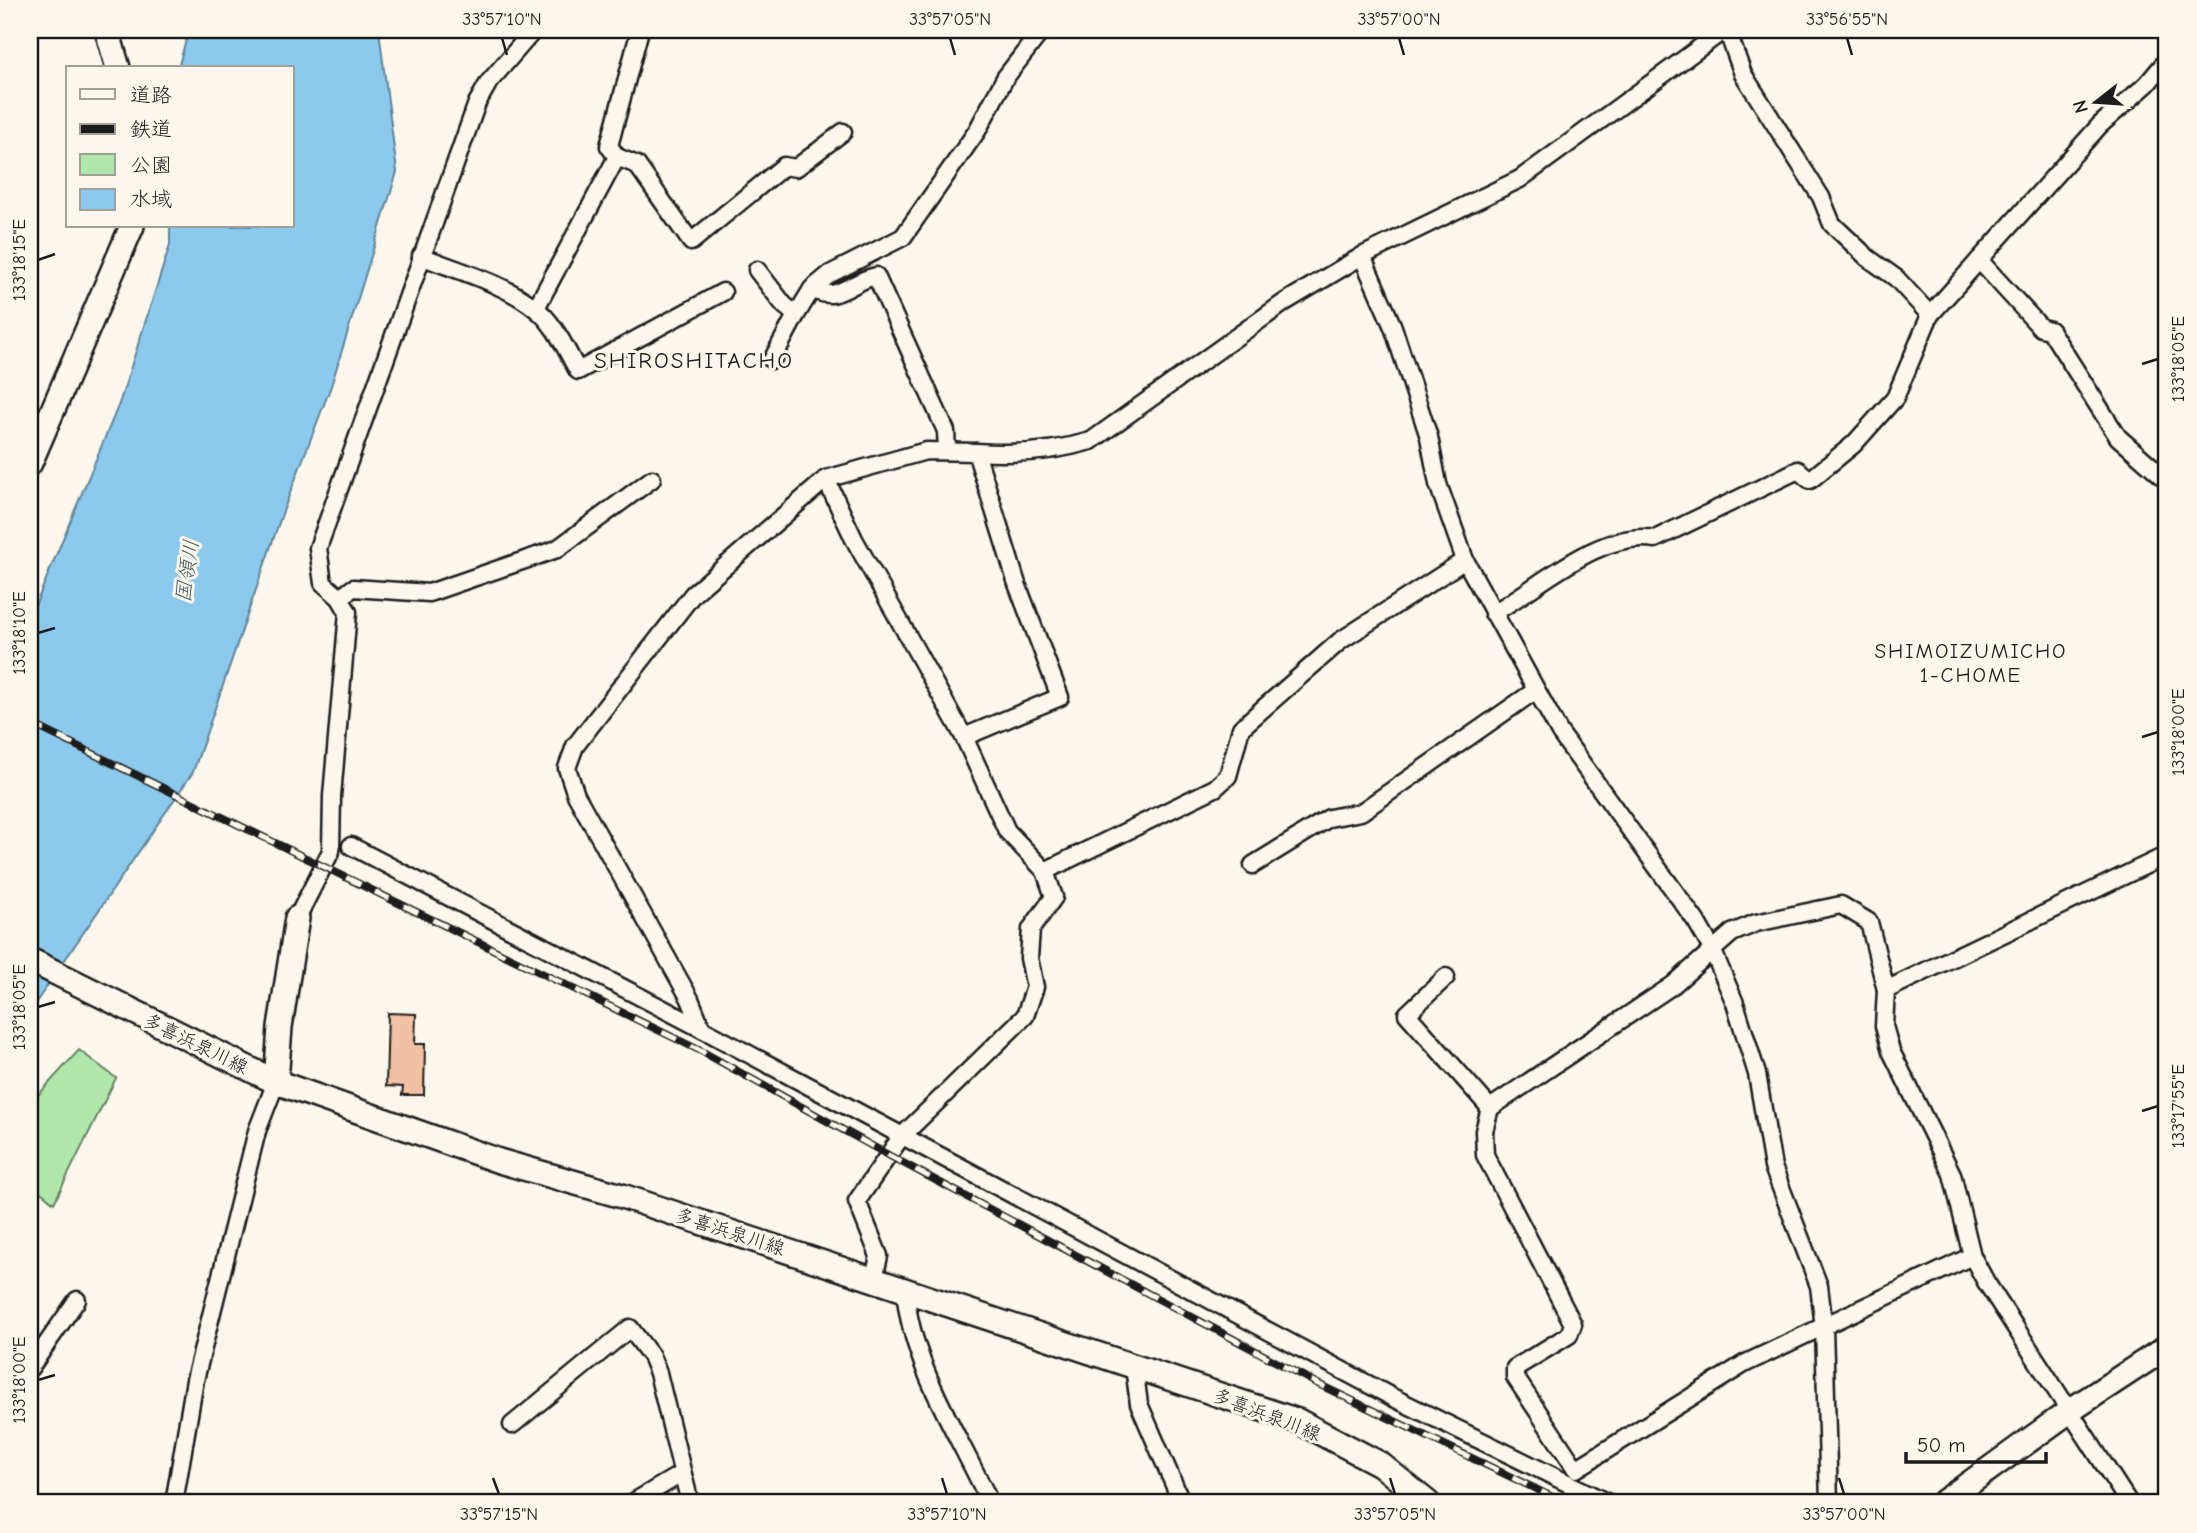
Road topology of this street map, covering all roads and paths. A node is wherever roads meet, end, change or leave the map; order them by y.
1 (107, 30) edge
2 (534, 30) edge
3 (640, 30) edge
4 (1042, 30) edge
5 (1725, 30) edge
6 (2167, 60) edge
7 (117, 66) edge
8 (843, 132) dead end
9 (617, 157) junction
10 (131, 228) edge
11 (421, 256) junction
12 (1362, 256) junction
13 (1979, 260) junction
14 (757, 270) dead end
15 (812, 289) junction
16 (723, 292) dead end
17 (537, 308) junction
18 (796, 315) junction
19 (1930, 315) junction
20 (772, 360) dead end
21 (38, 424) edge
22 (947, 451) junction
23 (976, 452) junction
24 (30, 463) edge
25 (652, 479) dead end
26 (826, 479) junction
27 (2167, 480) edge
28 (1465, 560) junction
29 (340, 598) junction
30 (1493, 613) junction
31 (1535, 690) junction
32 (964, 737) junction
33 (351, 846) dead end
34 (2167, 855) edge
35 (1253, 866) dead end
36 (1045, 871) junction
37 (297, 918) joint
38 (1712, 948) junction
39 (30, 960) edge
40 (1446, 976) dead end
41 (1886, 990) junction
42 (702, 1029) junction
43 (275, 1082) junction
44 (1490, 1108) junction
45 (901, 1137) junction
46 (1972, 1256) junction
47 (874, 1279) junction
48 (905, 1289) junction
49 (77, 1300) dead end
50 (1824, 1327) junction
51 (2167, 1347) edge
52 (1134, 1367) junction
53 (30, 1368) edge
54 (2071, 1410) junction
55 (512, 1425) dead end
56 (1576, 1469) junction
57 (681, 1474) junction
58 (1559, 1480) junction
59 (988, 1502) edge
60 (174, 1503) edge
61 (632, 1503) edge
62 (690, 1503) edge
63 (1182, 1503) edge
64 (1428, 1503) edge
65 (1608, 1503) edge
66 (1829, 1503) edge
67 (1942, 1503) edge
68 (2129, 1503) edge

1 - 7 main road
2 - 11 street
3 - 9 street
4 - 15 street
5 - 12 street
5 - 19 street
6 - 13 street
8 - 9 street
9 - 17 street
10 - 21 main road
11 - 17 street
11 - 29 street
12 - 23 street
12 - 28 street
13 - 19 street
13 - 27 street
14 - 18 street
15 - 18 street
15 - 22 street
16 - 17 street
18 - 20 street
19 - 30 street
21 - 24 main road
22 - 23 street
22 - 26 street
23 - 32 street
25 - 29 street
26 - 32 street
26 - 42 street
28 - 30 street
28 - 36 street
29 - 37 street
30 - 31 street
31 - 35 street
31 - 38 street
32 - 36 street
33 - 42 street
34 - 41 street
36 - 45 street
37 - 43 main road
38 - 41 street
38 - 44 street
38 - 50 street
39 - 43 main road, 多喜浜泉川線
40 - 44 street
41 - 46 street
42 - 45 street
43 - 47 main road, 多喜浜泉川線
43 - 60 street
44 - 56 street
45 - 47 street
45 - 58 street
46 - 50 street
46 - 54 street
47 - 48 main road, 多喜浜泉川線
48 - 52 main road, 多喜浜泉川線
48 - 59 street
49 - 53 street
50 - 56 street
50 - 66 street
51 - 54 main road
52 - 63 street
52 - 64 main road, 多喜浜泉川線
54 - 67 main road
54 - 68 street
55 - 57 street
56 - 58 street
57 - 61 street
57 - 62 street
58 - 65 street

